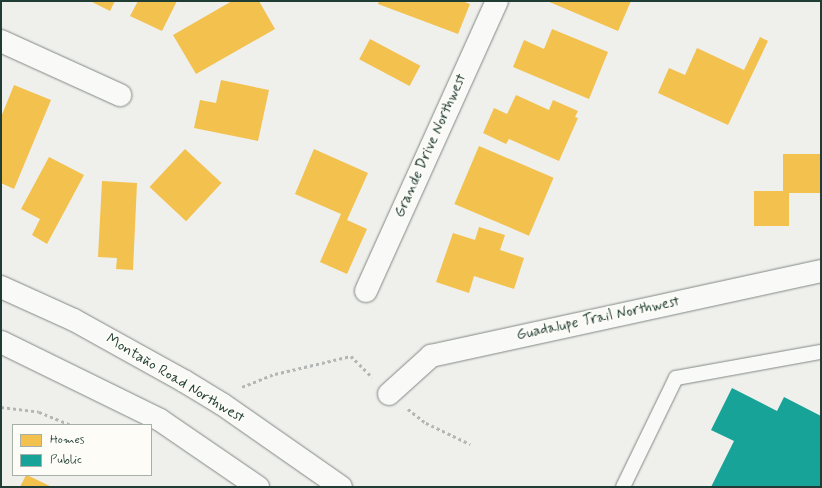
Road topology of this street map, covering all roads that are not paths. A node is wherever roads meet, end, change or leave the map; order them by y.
1 (497, 1) edge
2 (1, 41) edge
3 (120, 95) dead end
4 (821, 271) edge
5 (1, 287) edge
6 (366, 291) dead end
7 (1, 342) edge
8 (821, 352) edge
9 (389, 394) road end
10 (258, 487) edge
11 (341, 487) edge
12 (623, 487) edge

1 - 6 street, Grande Drive Northwest
2 - 3 street
4 - 9 street, Guadalupe Trail Northwest
5 - 11 street, Montaño Road Northwest
7 - 10 street
8 - 12 lane

